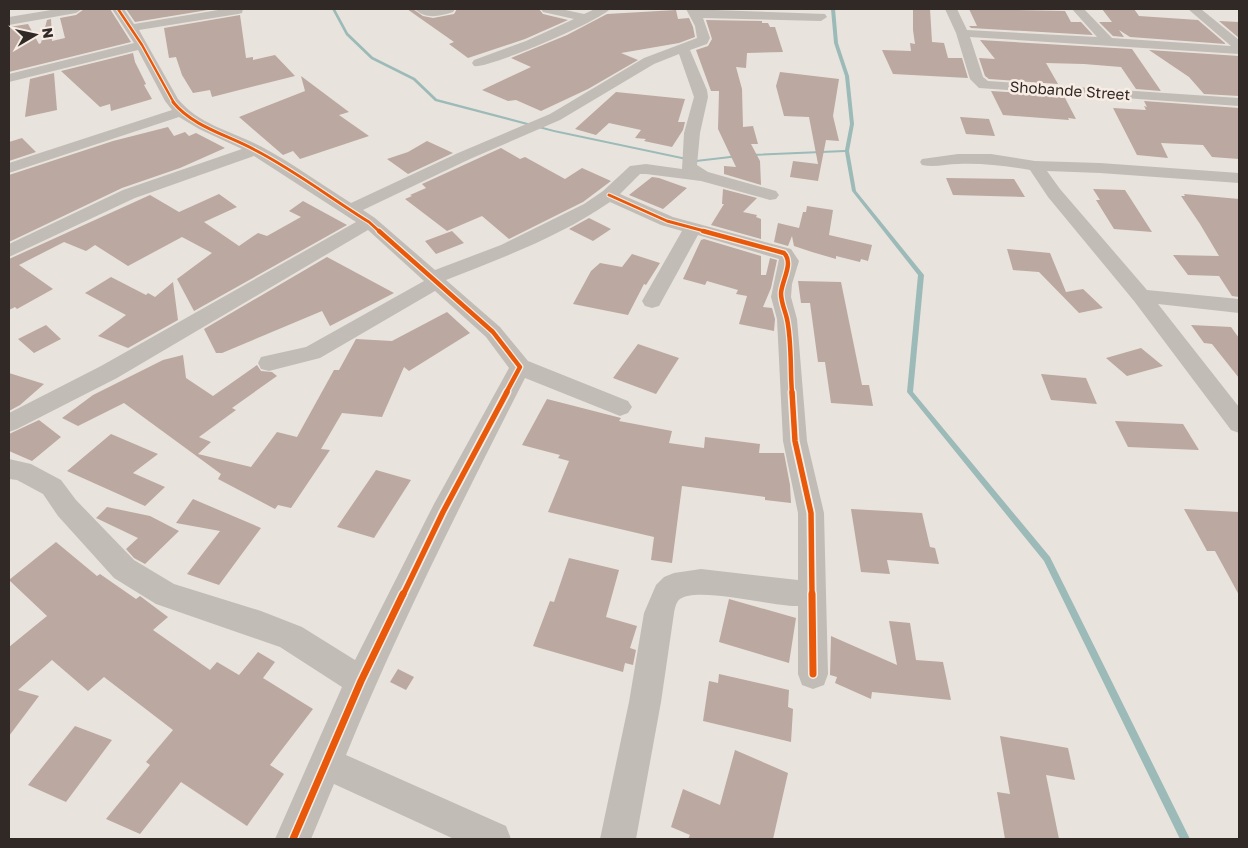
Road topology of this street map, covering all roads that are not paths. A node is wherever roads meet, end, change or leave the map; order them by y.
1 (76, 9) edge
2 (118, 9) edge
3 (421, 9) edge
4 (450, 9) edge
5 (547, 9) edge
6 (604, 9) edge
7 (717, 9) edge
8 (951, 9) edge
9 (1078, 9) edge
10 (1194, 9) edge
11 (238, 10) dead end
12 (693, 12) edge
13 (821, 17) dead end
14 (586, 18) junction
15 (9, 21) edge
16 (131, 28) junction
17 (962, 33) junction
18 (1108, 42) junction
19 (142, 45) junction
20 (1239, 46) edge
21 (683, 49) junction
22 (1239, 50) edge
23 (479, 64) dead end
24 (9, 78) edge
25 (1239, 102) edge
26 (181, 112) junction
27 (256, 150) junction
28 (928, 162) dead end
29 (1035, 166) junction
30 (9, 168) edge
31 (702, 176) junction
32 (1239, 178) edge
33 (609, 195) junction
34 (770, 195) dead end
35 (359, 216) junction
36 (693, 228) junction
37 (9, 251) edge
38 (435, 280) junction
39 (1141, 296) junction
40 (652, 301) dead end
41 (1239, 306) edge
42 (268, 363) dead end
43 (520, 367) junction
44 (620, 407) dead end
45 (9, 422) edge
46 (1239, 424) edge
47 (9, 469) edge
48 (812, 592) junction
49 (814, 674) dead end
50 (360, 680) junction
51 (326, 763) junction
52 (293, 839) edge
53 (493, 839) edge
54 (618, 839) edge

1 - 15 street
2 - 16 street
3 - 4 street
5 - 14 street
6 - 14 street
7 - 12 street
8 - 17 street, Shobande Street
9 - 18 street
10 - 20 street
11 - 16 street
12 - 13 street
12 - 21 street
14 - 23 street
16 - 19 street
17 - 18 street
17 - 25 street, Shobande Street
18 - 22 street
19 - 24 street
19 - 26 street
21 - 31 street
21 - 35 street
26 - 27 street
26 - 30 street
27 - 35 street
27 - 37 street
28 - 29 street
29 - 32 street
29 - 39 street
31 - 33 street
31 - 34 street
33 - 36 street
33 - 38 street
35 - 38 street
35 - 45 street
36 - 40 street
36 - 48 street
38 - 42 street
38 - 43 street
39 - 41 street
39 - 46 street
43 - 44 street
43 - 50 street
47 - 50 street
48 - 49 street
48 - 54 street
50 - 51 street
51 - 52 street
51 - 53 street

